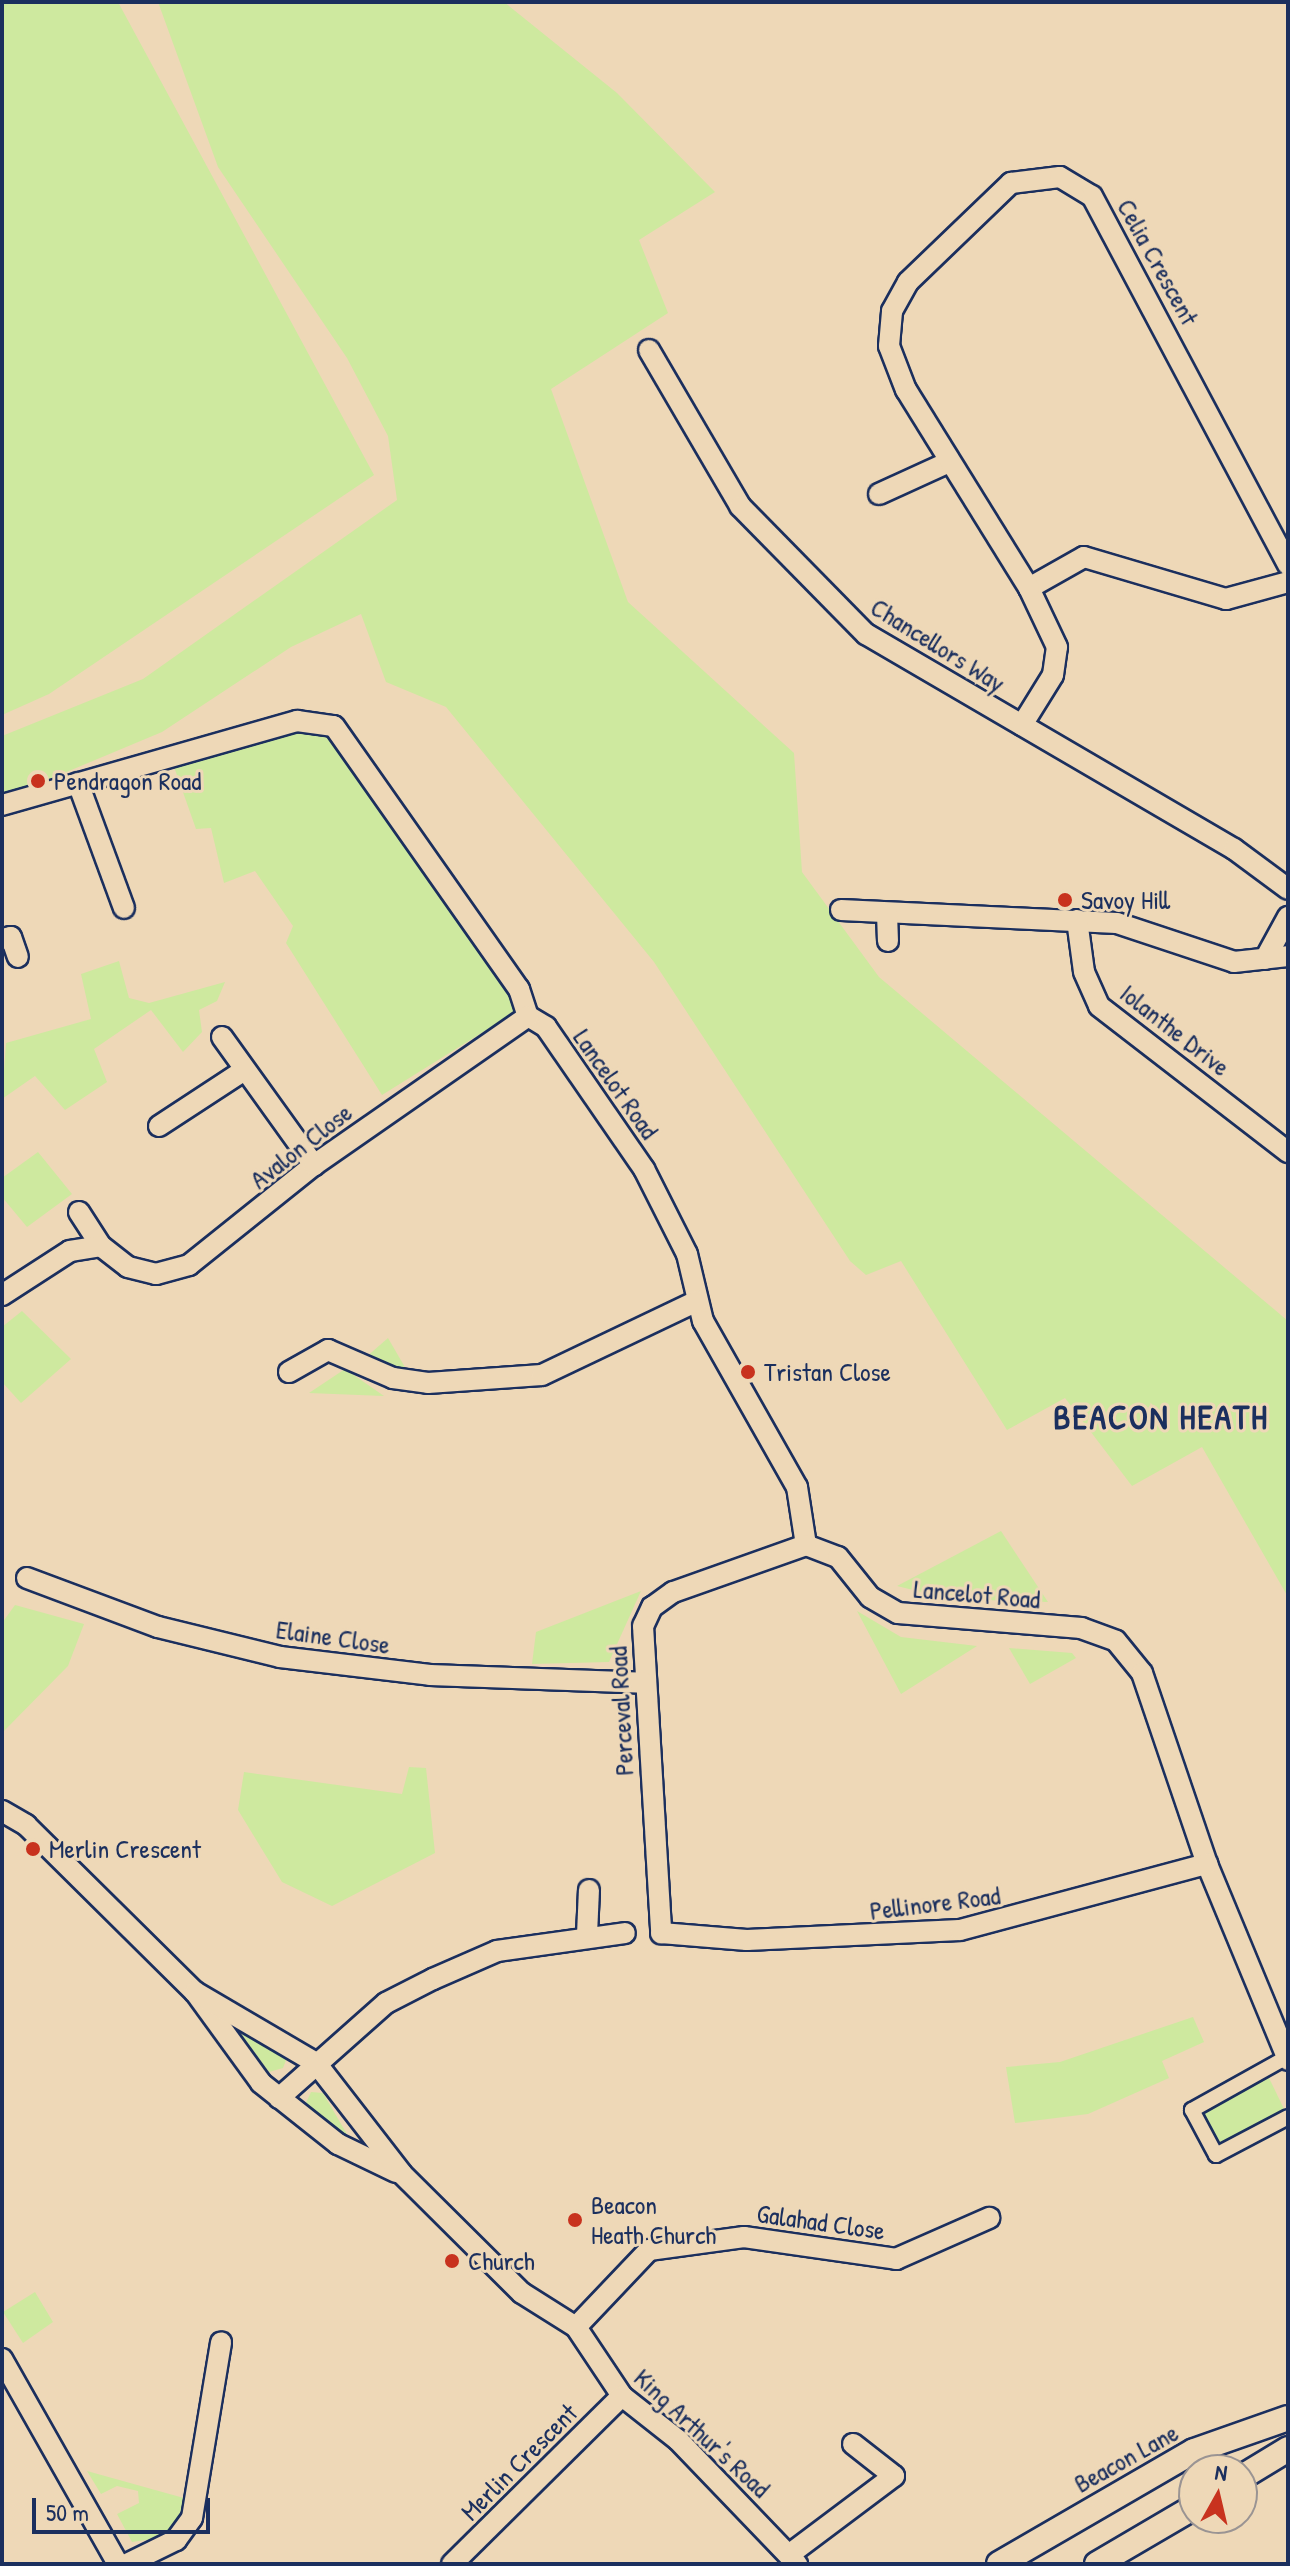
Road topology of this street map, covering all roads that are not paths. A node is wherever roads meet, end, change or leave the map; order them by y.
1 (649, 350) dead end
2 (949, 462) junction
3 (879, 494) dead end
4 (1288, 565) edge
5 (1288, 582) edge
6 (1029, 588) junction
7 (1022, 725) junction
8 (78, 783) junction
9 (2, 805) edge
10 (1288, 889) edge
11 (124, 908) dead end
12 (841, 910) dead end
13 (887, 913) junction
14 (1288, 917) edge
15 (1077, 920) junction
16 (2, 939) edge
17 (888, 941) dead end
18 (1288, 956) edge
19 (18, 957) dead end
20 (1265, 959) junction
21 (528, 1016) junction
22 (222, 1037) dead end
23 (240, 1073) junction
24 (159, 1126) dead end
25 (1288, 1152) edge
26 (314, 1165) junction
27 (79, 1212) dead end
28 (101, 1246) junction
29 (2, 1295) edge
30 (697, 1301) junction
31 (289, 1372) dead end
32 (806, 1545) junction
33 (27, 1578) dead end
34 (644, 1683) junction
35 (2, 1811) edge
36 (1207, 1864) junction
37 (589, 1890) dead end
38 (625, 1933) dead end
39 (661, 1933) joint
40 (587, 1935) junction
41 (195, 1992) junction
42 (1287, 2059) edge
43 (316, 2063) junction
44 (279, 2098) junction
45 (1288, 2117) edge
46 (402, 2174) junction
47 (989, 2218) dead end
48 (576, 2327) junction
49 (221, 2342) dead end
50 (2, 2359) edge
51 (622, 2396) junction
52 (1288, 2418) edge
53 (853, 2444) dead end
54 (1288, 2449) edge
55 (1258, 2467) edge
56 (1178, 2516) edge
57 (793, 2559) edge
58 (118, 2564) edge
59 (127, 2564) edge
60 (452, 2564) edge
61 (999, 2564) edge
62 (1097, 2564) edge

1 - 7 street, Chancellors Way
2 - 3 street
2 - 4 street, Celia Crescent
2 - 6 street, Celia Crescent
5 - 6 street
6 - 7 street, Celia Crescent
7 - 10 street, Chancellors Way
8 - 9 street
8 - 11 street
8 - 21 street, Lancelot Road
12 - 13 street
13 - 15 street
13 - 17 street
14 - 20 street
15 - 20 street
15 - 25 street, Iolanthe Drive
16 - 19 street
18 - 20 street
21 - 26 street, Avalon Close
21 - 30 street, Lancelot Road
22 - 23 street
23 - 24 street
23 - 26 street
26 - 28 street, Avalon Close
27 - 28 street, Avalon Close
28 - 29 street
30 - 31 street
30 - 32 street, Lancelot Road
32 - 34 street, Perceval Road
32 - 36 street, Lancelot Road
33 - 34 street, Elaine Close
34 - 39 street, Perceval Road
35 - 41 street, King Arthur's Road
36 - 39 street, Pellinore Road
36 - 42 street, Lancelot Road
37 - 40 street
38 - 40 street
40 - 43 street
41 - 43 street, King Arthur's Road
41 - 44 street, King Arthur's Road
42 - 45 street, Lancelot Road
43 - 44 street
43 - 46 street, King Arthur's Road
44 - 46 street, King Arthur's Road
46 - 48 street, King Arthur's Road
47 - 48 street, Galahad Close
48 - 51 street, King Arthur's Road
49 - 59 street
50 - 58 street
51 - 57 street, King Arthur's Road
51 - 60 street, Merlin Crescent
52 - 61 street, Beacon Lane
53 - 57 street
54 - 55 street
56 - 62 street

